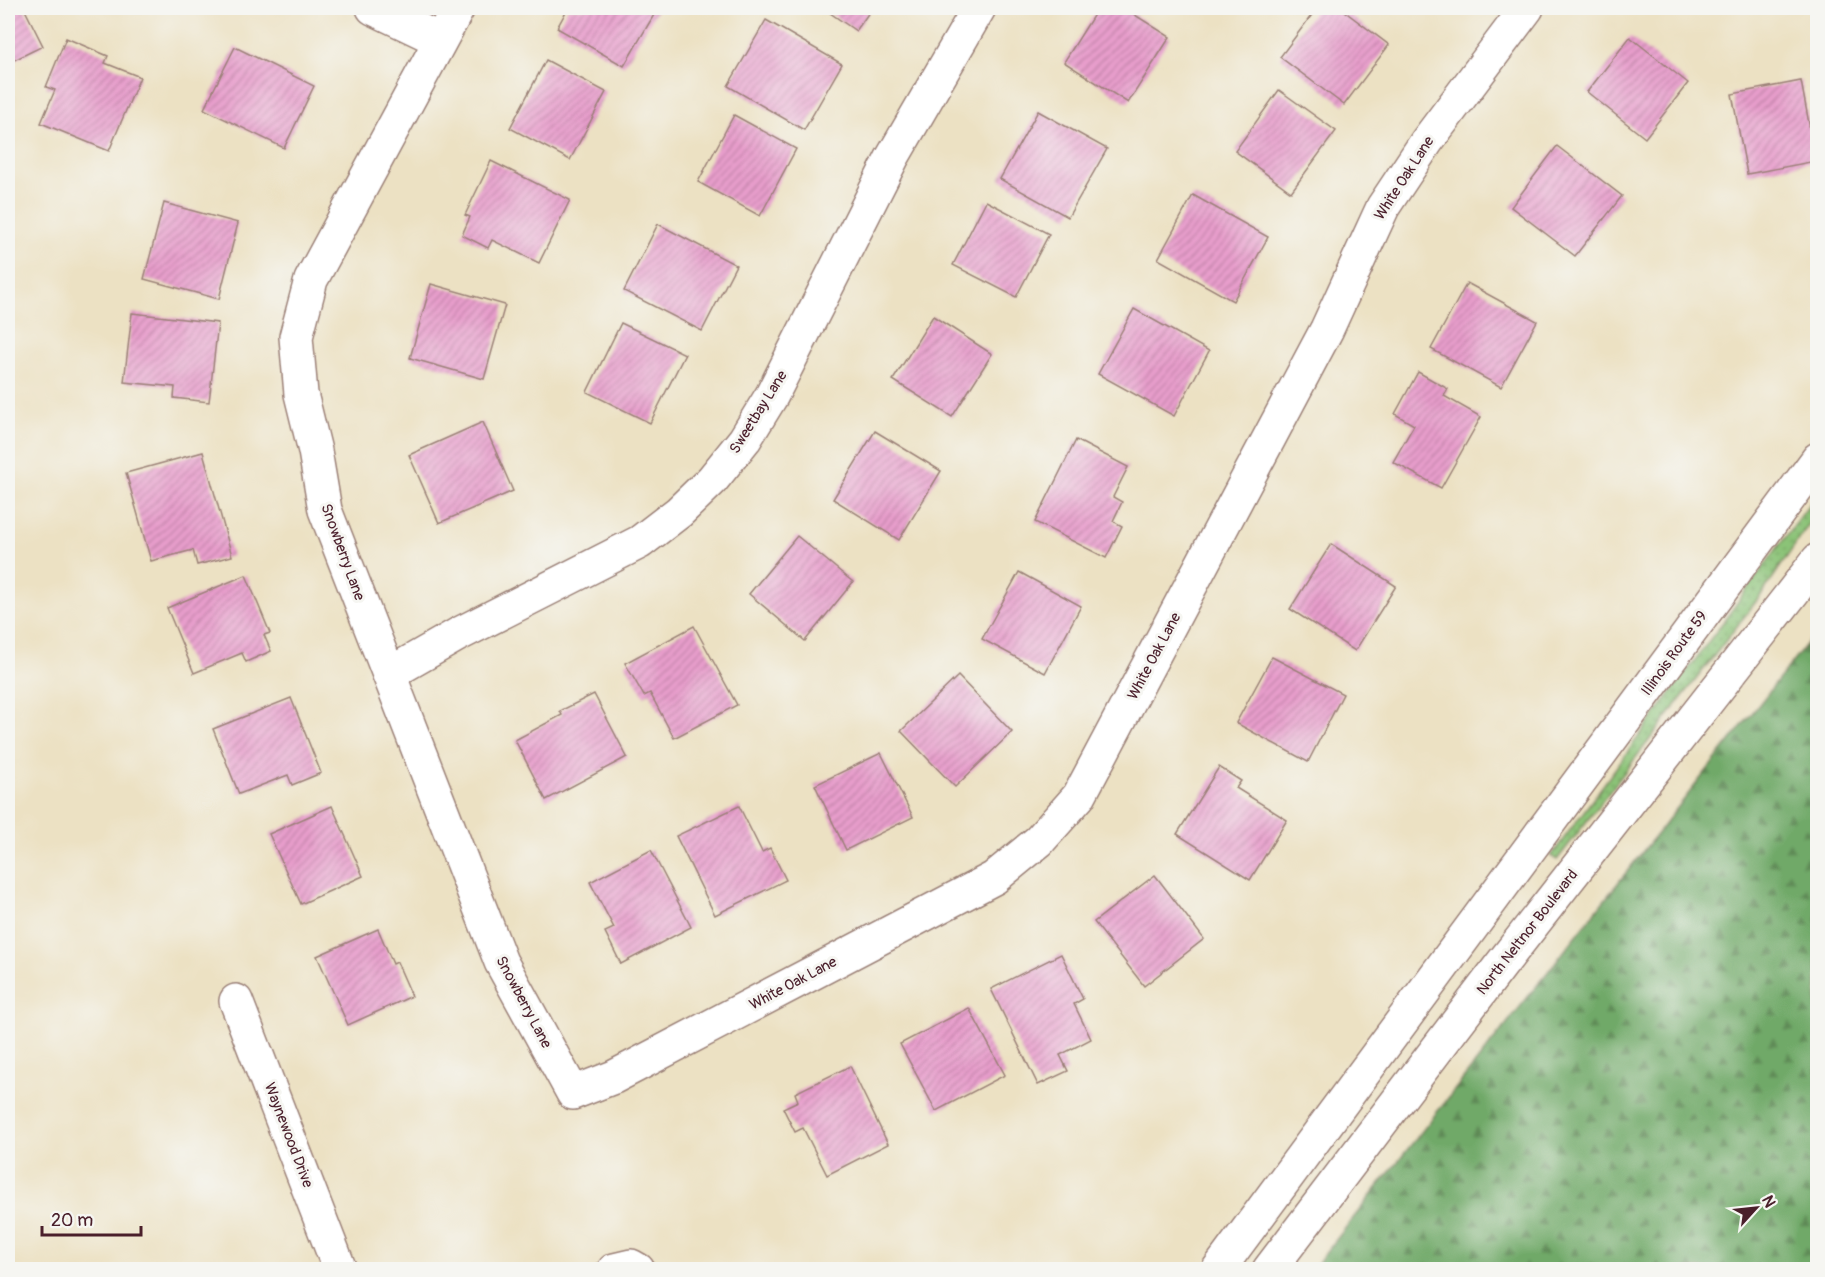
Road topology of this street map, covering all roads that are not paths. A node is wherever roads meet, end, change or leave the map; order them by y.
1 (373, 8) edge
2 (458, 8) edge
3 (979, 8) edge
4 (1527, 8) edge
5 (440, 40) junction
6 (1818, 459) edge
7 (1818, 560) edge
8 (389, 674) junction
9 (236, 1001) dead end
10 (573, 1093) joint
11 (340, 1269) edge
12 (614, 1269) edge
13 (638, 1269) edge
14 (1218, 1269) edge
15 (1269, 1269) edge

1 - 5 street
2 - 5 street, Snowberry Lane
3 - 8 street, Sweetbay Lane
4 - 10 street, White Oak Lane
5 - 8 street, Snowberry Lane
6 - 14 street, Illinois Route 59
7 - 15 street, North Neltnor Boulevard
8 - 10 street, Snowberry Lane
9 - 11 street, Waynewood Drive
12 - 13 street

